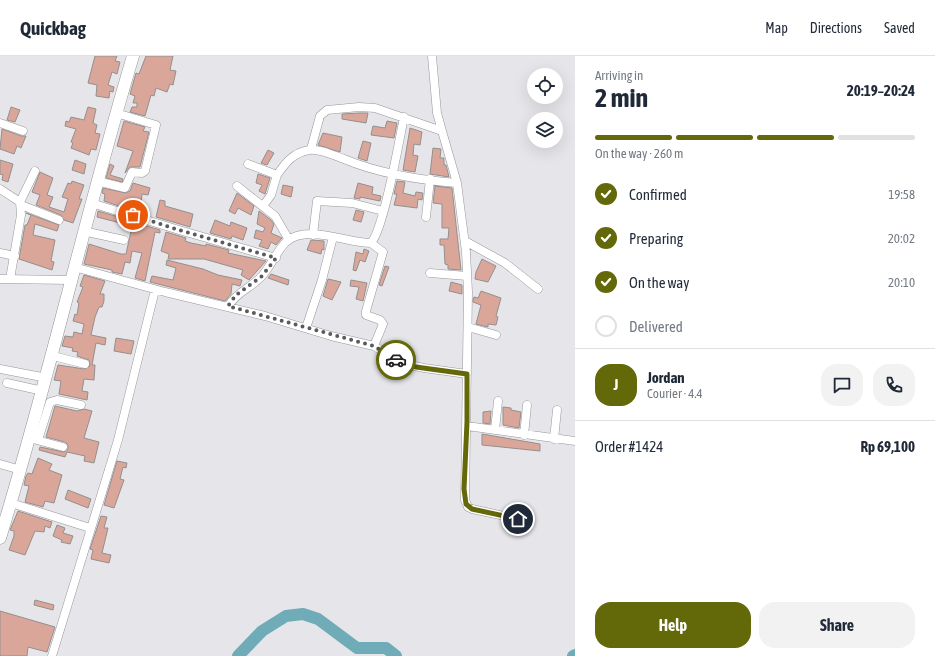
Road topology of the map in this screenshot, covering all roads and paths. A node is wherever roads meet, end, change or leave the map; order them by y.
1 (133, 56) edge
2 (432, 56) edge
3 (116, 113) junction
4 (404, 117) junction
5 (0, 123) edge
6 (23, 131) dead end
7 (442, 131) junction
8 (311, 150) junction
9 (248, 164) dead end
10 (35, 171) dead end
11 (392, 174) junction
12 (277, 175) junction
13 (430, 180) junction
14 (97, 181) junction
15 (457, 183) junction
16 (237, 186) dead end
17 (0, 189) edge
18 (91, 203) junction
19 (21, 204) junction
20 (263, 206) junction
21 (383, 211) junction
22 (426, 216) dead end
23 (59, 220) dead end
24 (83, 231) junction
25 (313, 235) junction
26 (333, 236) junction
27 (124, 240) dead end
28 (288, 240) junction
29 (465, 241) junction
30 (371, 243) junction
31 (0, 253) edge
32 (14, 256) junction
33 (276, 258) junction
34 (74, 267) junction
35 (430, 273) dead end
36 (467, 276) junction
37 (0, 279) edge
38 (10, 279) junction
39 (70, 280) junction
40 (538, 289) dead end
41 (155, 290) junction
42 (228, 306) junction
43 (468, 327) junction
44 (306, 328) junction
45 (496, 335) dead end
46 (374, 346) junction
47 (53, 356) junction
48 (85, 364) dead end
49 (0, 369) edge
50 (467, 374) junction
51 (47, 378) junction
52 (7, 383) dead end
53 (43, 391) junction
54 (498, 401) dead end
55 (80, 405) dead end
56 (527, 405) dead end
57 (557, 410) dead end
58 (467, 426) junction
59 (495, 430) junction
60 (524, 434) junction
61 (34, 439) junction
62 (554, 439) junction
63 (575, 441) edge
64 (63, 447) dead end
65 (0, 464) edge
66 (21, 470) junction
67 (11, 503) junction
68 (518, 519) dead end
69 (90, 528) junction
70 (0, 538) edge
71 (52, 656) edge

1 - 3 highway
2 - 7 street
3 - 14 highway
3 - 14 street
4 - 7 street
4 - 8 street
4 - 11 street
5 - 6 street
7 - 15 street
8 - 11 street
8 - 12 street
9 - 12 street
10 - 19 street
11 - 13 street
11 - 21 street
12 - 20 street
13 - 15 street
13 - 22 street
14 - 18 highway
15 - 29 street
16 - 20 street
17 - 19 street
18 - 24 highway
18 - 33 street
19 - 23 street
19 - 32 street
20 - 28 street
21 - 25 street
21 - 30 street
24 - 27 street
24 - 34 highway
25 - 26 street
25 - 28 street
26 - 30 street
26 - 44 street
28 - 33 street
29 - 36 street
29 - 40 street
30 - 46 street
31 - 32 street
32 - 38 street
33 - 42 street
34 - 39 highway
34 - 41 street
35 - 36 street
36 - 43 street
37 - 38 street
38 - 39 street
39 - 47 highway
41 - 42 street
41 - 69 street
42 - 44 street
43 - 45 street
43 - 50 street
44 - 46 street
46 - 50 street
47 - 48 street
47 - 51 highway
49 - 51 street
50 - 58 street
51 - 53 highway
52 - 53 street
53 - 61 highway
54 - 59 street
55 - 61 street
56 - 60 street
57 - 62 street
58 - 59 street
58 - 68 street
59 - 60 street
60 - 62 street
61 - 64 street
61 - 66 highway
62 - 63 street
65 - 66 street
66 - 67 highway
67 - 69 street
67 - 70 highway
69 - 71 street

